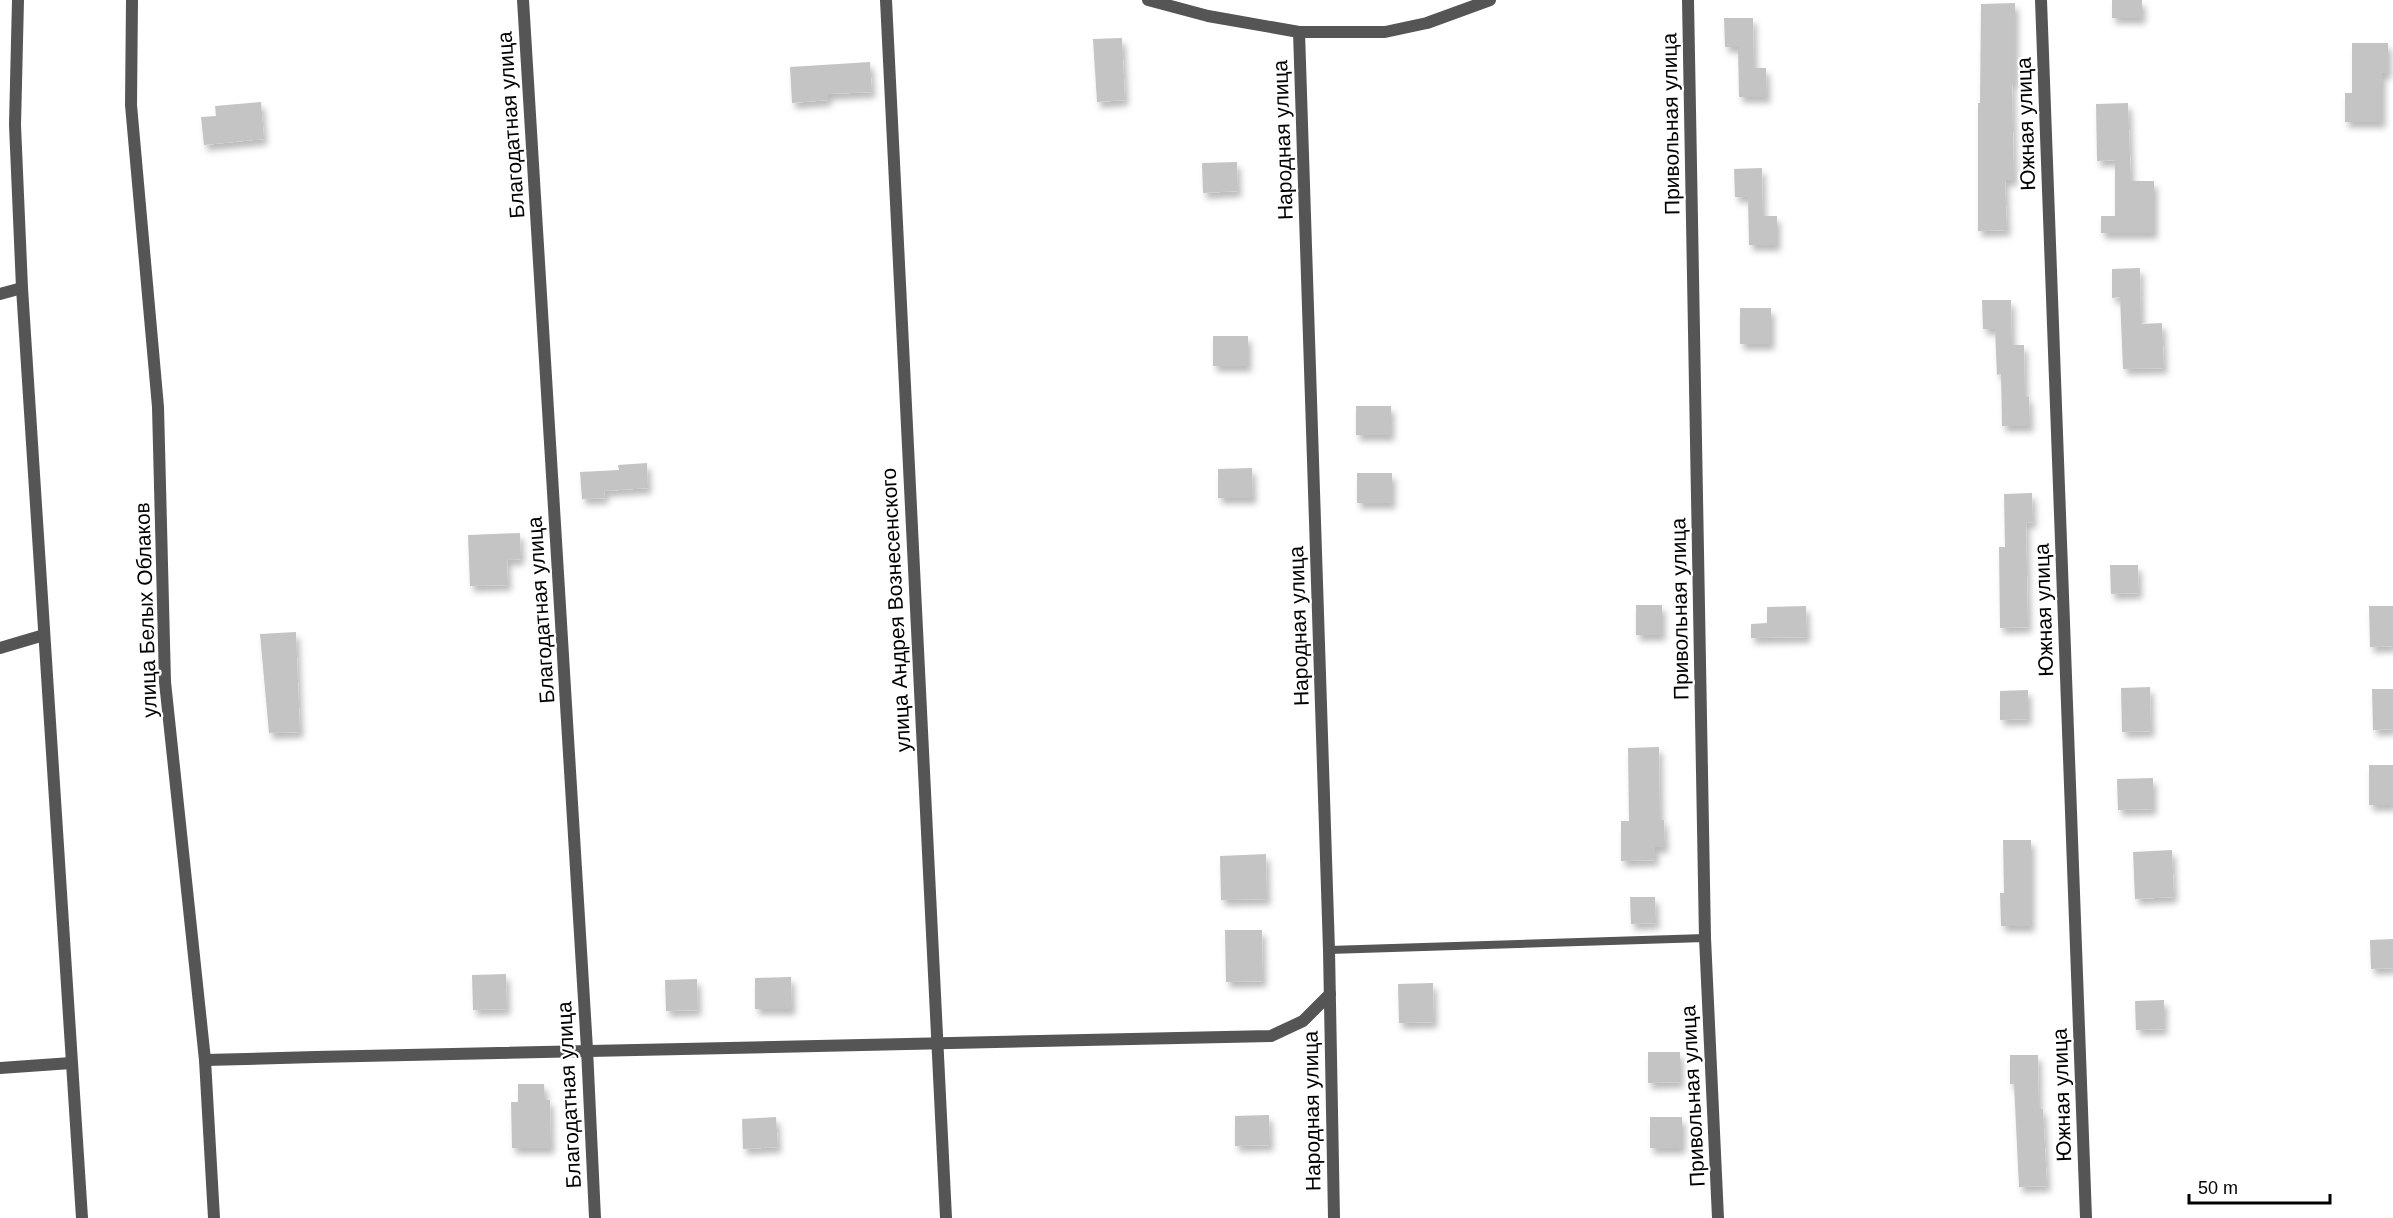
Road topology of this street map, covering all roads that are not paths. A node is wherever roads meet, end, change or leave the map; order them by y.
1 (18, 0) edge
2 (132, 0) edge
3 (523, 0) edge
4 (886, 0) edge
5 (1148, 0) edge
6 (1490, 0) edge
7 (1688, 0) edge
8 (2041, 0) edge
9 (1299, 32) junction
10 (22, 288) junction
11 (0, 294) edge
12 (44, 635) junction
13 (0, 648) edge
14 (1705, 938) junction
15 (1329, 950) junction
16 (1330, 994) junction
17 (937, 1044) junction
18 (587, 1049) junction
19 (205, 1060) junction
20 (71, 1063) junction
21 (0, 1068) edge
22 (81, 1218) edge
23 (214, 1218) edge
24 (595, 1218) edge
25 (946, 1218) edge
26 (1334, 1218) edge
27 (1718, 1218) edge
28 (2086, 1218) edge

1 - 10 street
2 - 19 street, улица Белых Облаков
3 - 18 street, Благодатная улица
4 - 17 street, улица Андрея Вознесенского
5 - 9 street
6 - 9 street
7 - 14 street, Привольная улица
8 - 28 street, Южная улица
9 - 15 street, Народная улица
10 - 11 street
10 - 12 street
12 - 13 street
12 - 20 street
14 - 15 lane
14 - 27 street, Привольная улица
15 - 16 street, Народная улица
16 - 17 street
16 - 26 street, Народная улица
17 - 18 street
17 - 25 street, улица Андрея Вознесенского
18 - 19 street
18 - 24 street, Благодатная улица
19 - 23 street, улица Белых Облаков
20 - 21 street
20 - 22 street

